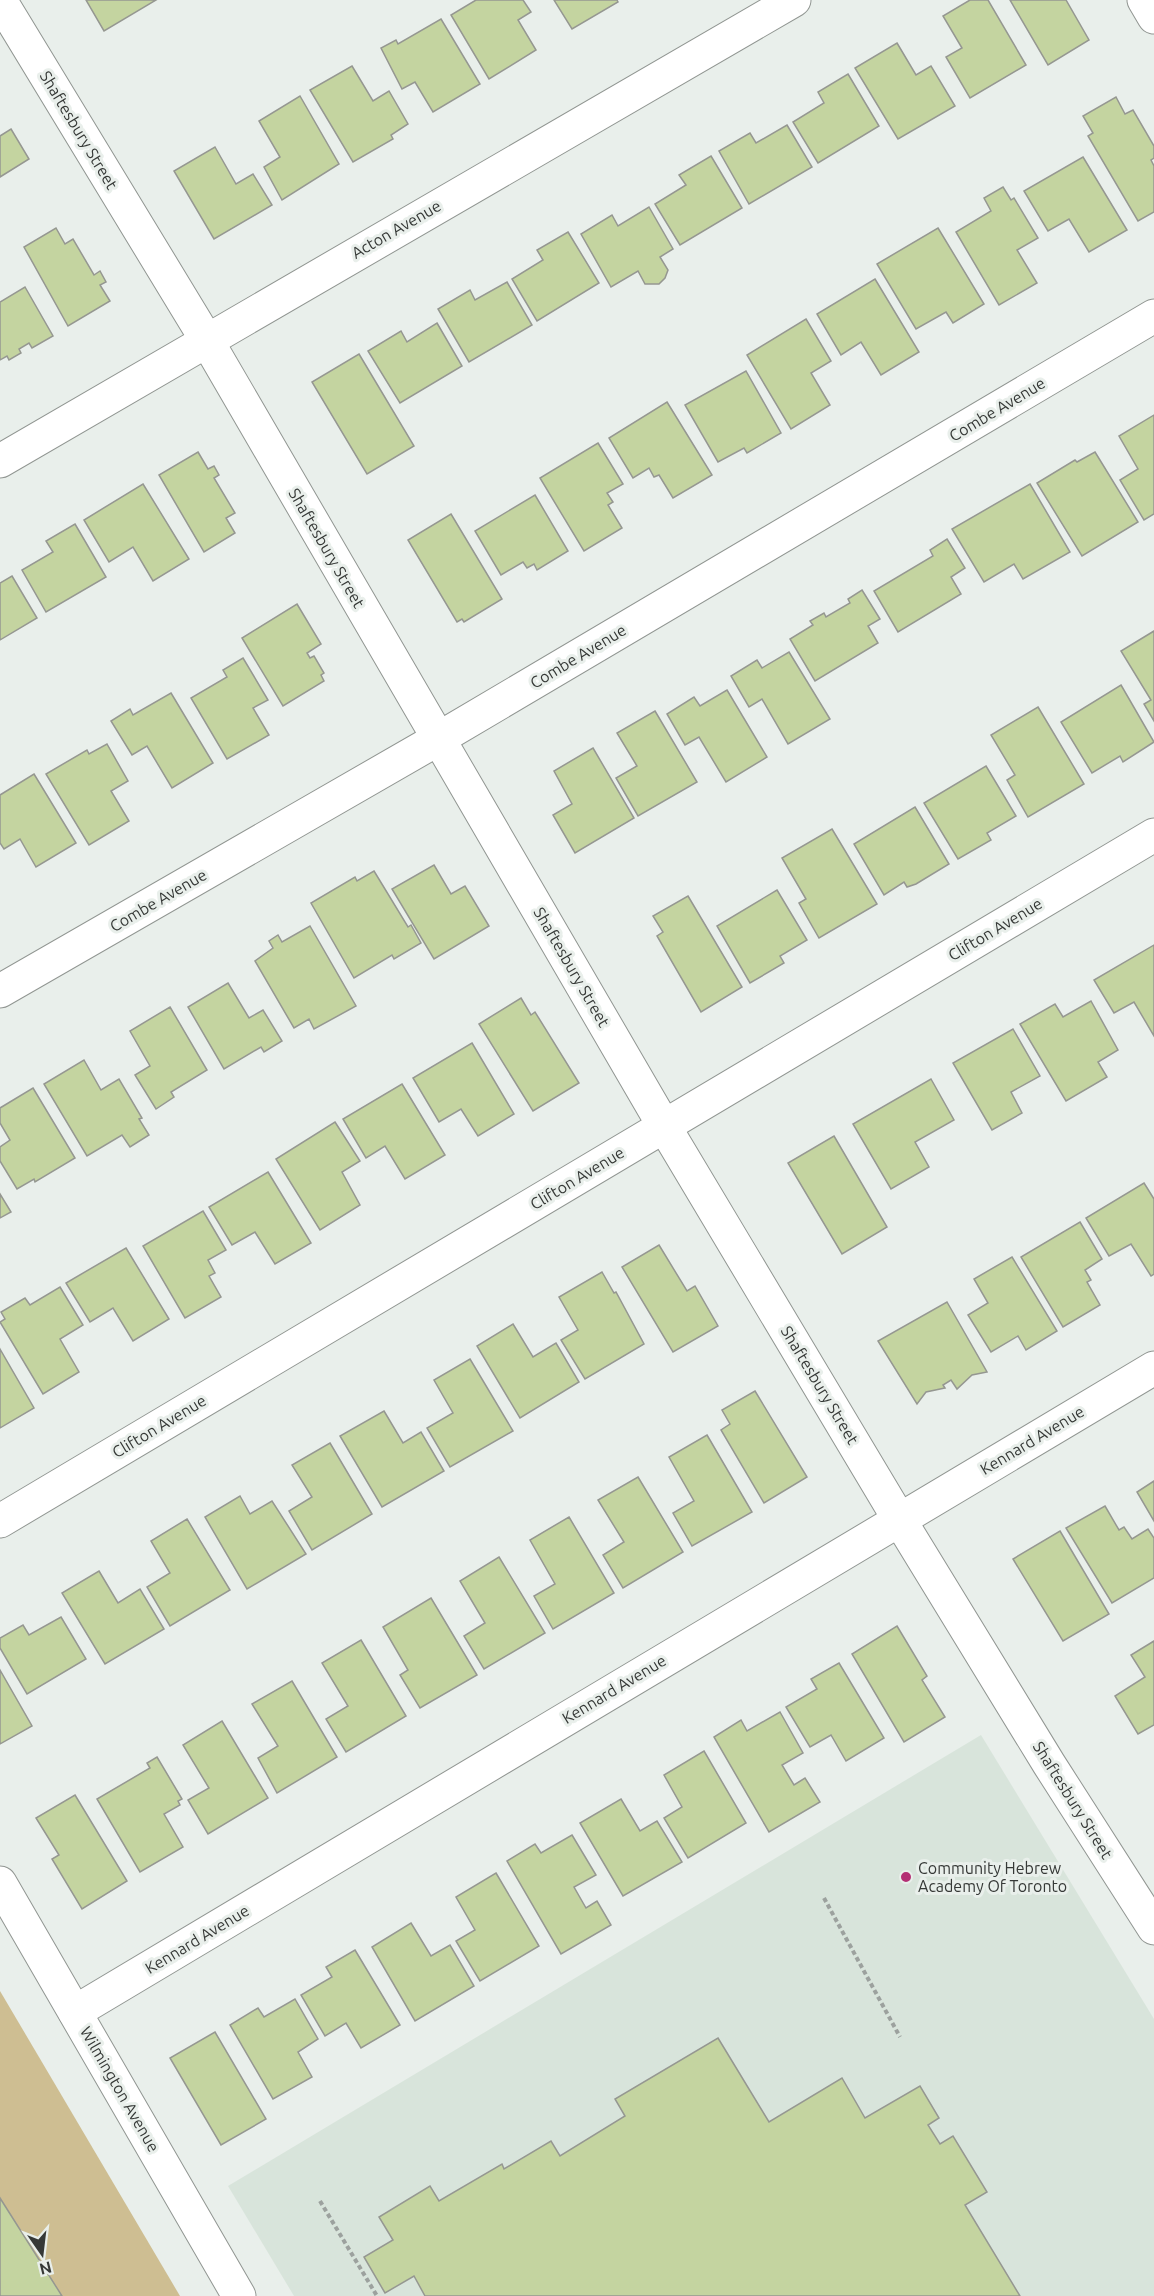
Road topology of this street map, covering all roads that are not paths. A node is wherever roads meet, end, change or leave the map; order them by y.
1 (0, 0) edge
2 (794, 0) edge
3 (1144, 0) edge
4 (1154, 17) edge
5 (1154, 316) edge
6 (206, 339) junction
7 (0, 461) edge
8 (438, 739) junction
9 (1154, 835) edge
10 (0, 991) edge
11 (664, 1125) junction
12 (1154, 1368) edge
13 (899, 1519) junction
14 (0, 1521) edge
15 (0, 1883) edge
16 (1154, 1926) edge
17 (75, 2012) junction
18 (239, 2296) edge

1 - 6 street, Shaftesbury Street
2 - 6 street, Acton Avenue
3 - 4 street
5 - 8 street, Combe Avenue
6 - 7 street, Acton Avenue
6 - 8 street, Shaftesbury Street
8 - 10 street, Combe Avenue
8 - 11 street, Shaftesbury Street
9 - 11 street, Clifton Avenue
11 - 13 street, Shaftesbury Street
11 - 14 street, Clifton Avenue
12 - 13 street, Kennard Avenue
13 - 16 street, Shaftesbury Street
13 - 17 street, Kennard Avenue
15 - 17 street, Wilmington Avenue
17 - 18 street, Wilmington Avenue

